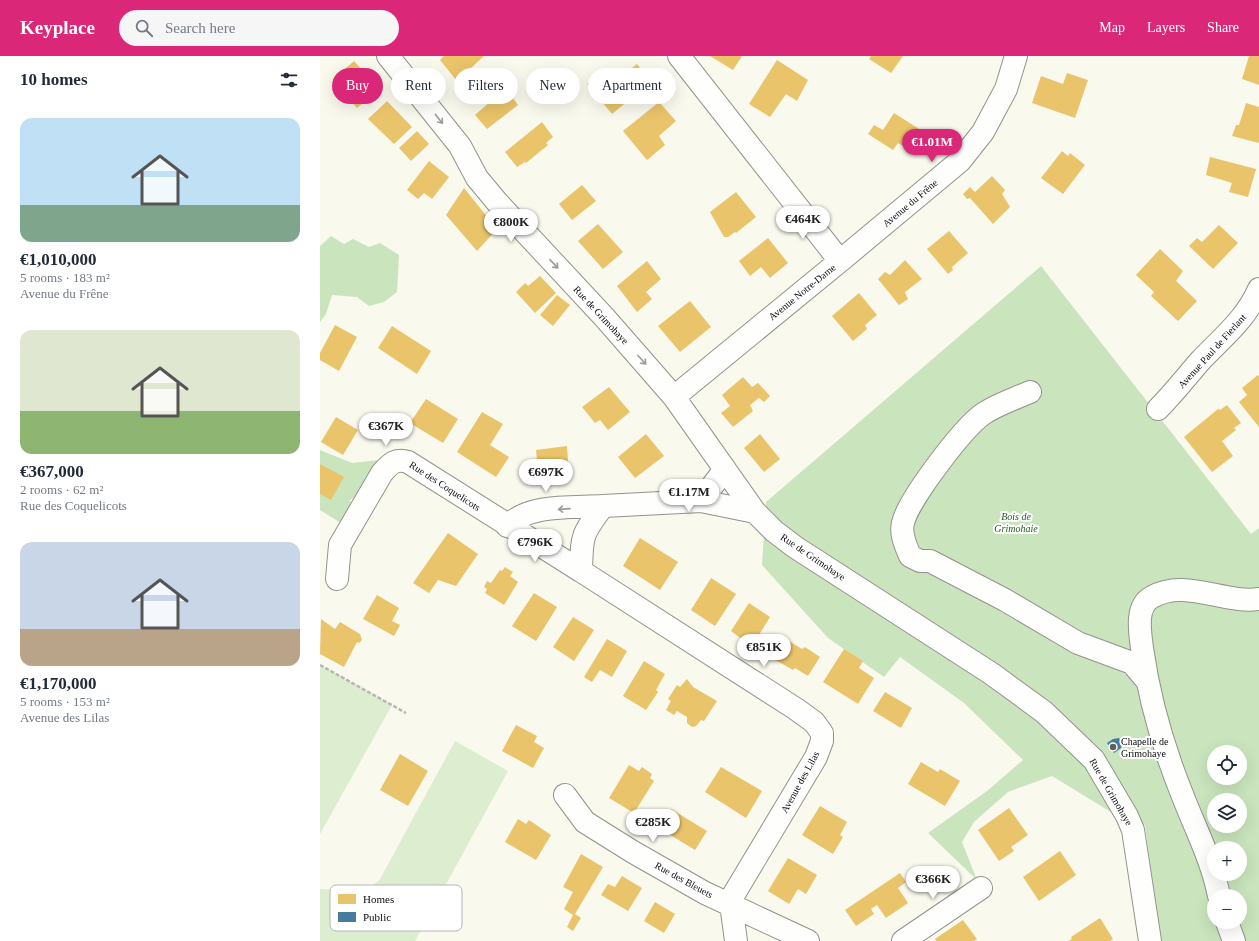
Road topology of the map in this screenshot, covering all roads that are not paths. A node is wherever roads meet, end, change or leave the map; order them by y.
1 (388, 56) edge
2 (679, 56) edge
3 (1016, 56) edge
4 (840, 261) junction
5 (1259, 289) edge
6 (1030, 392) dead end
7 (674, 397) junction
8 (1158, 409) dead end
9 (725, 469) junction
10 (701, 501) junction
11 (603, 506) junction
12 (755, 512) junction
13 (507, 526) junction
14 (580, 571) junction
15 (337, 579) dead end
16 (1259, 599) edge
17 (1148, 682) junction
18 (565, 795) dead end
19 (981, 888) dead end
20 (1218, 889) edge
21 (731, 904) junction
22 (1230, 929) edge
23 (736, 941) edge
24 (808, 941) edge
25 (903, 941) edge
26 (1150, 941) edge
27 (1234, 941) edge

1 -> 7 street, Rue de Grimohaye
2 - 4 street, Avenue Notre-Dame
3 - 4 street, Avenue du Frêne
4 - 7 street, Avenue Notre-Dame
5 - 8 street, Avenue Paul de Fierlant
6 - 17 street
7 - 9 street, Rue de Grimohaye
9 - 10 street
9 - 12 street, Rue de Grimohaye
10 - 11 street
10 - 12 street
11 -> 13 street
11 - 14 street
12 - 26 street, Rue de Grimohaye
13 - 14 street, Avenue des Lilas
13 - 15 street, Rue des Coquelicots
14 - 21 street, Avenue des Lilas
16 - 17 street
17 - 20 street
18 - 21 street, Rue des Bleuets
19 - 25 street
21 - 23 street
21 - 24 street, Rue des Bleuets
22 - 27 street

